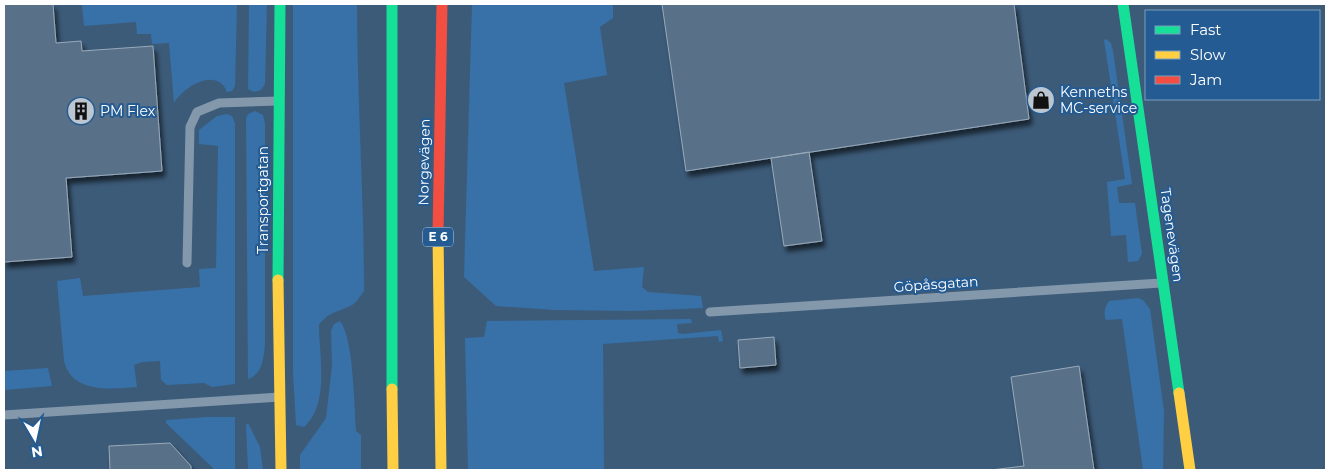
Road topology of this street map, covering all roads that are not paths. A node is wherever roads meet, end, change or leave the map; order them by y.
1 (280, 4) edge
2 (392, 4) edge
3 (442, 4) edge
4 (1123, 4) edge
5 (278, 101) junction
6 (187, 263) dead end
7 (1164, 283) junction
8 (710, 312) dead end
9 (279, 397) junction
10 (4, 415) edge
11 (281, 470) edge
12 (393, 470) edge
13 (441, 470) edge
14 (1190, 470) edge

1 - 5 main road, Transportgatan
2 - 12 main road
3 - 13 main road, Norgevägen / E 6
4 - 7 main road, Tagenevägen
5 - 6 lane
5 - 9 main road, Transportgatan
7 - 8 lane, Göpåsgatan
7 - 14 main road, Tagenevägen
9 - 10 lane
9 - 11 main road, Transportgatan

